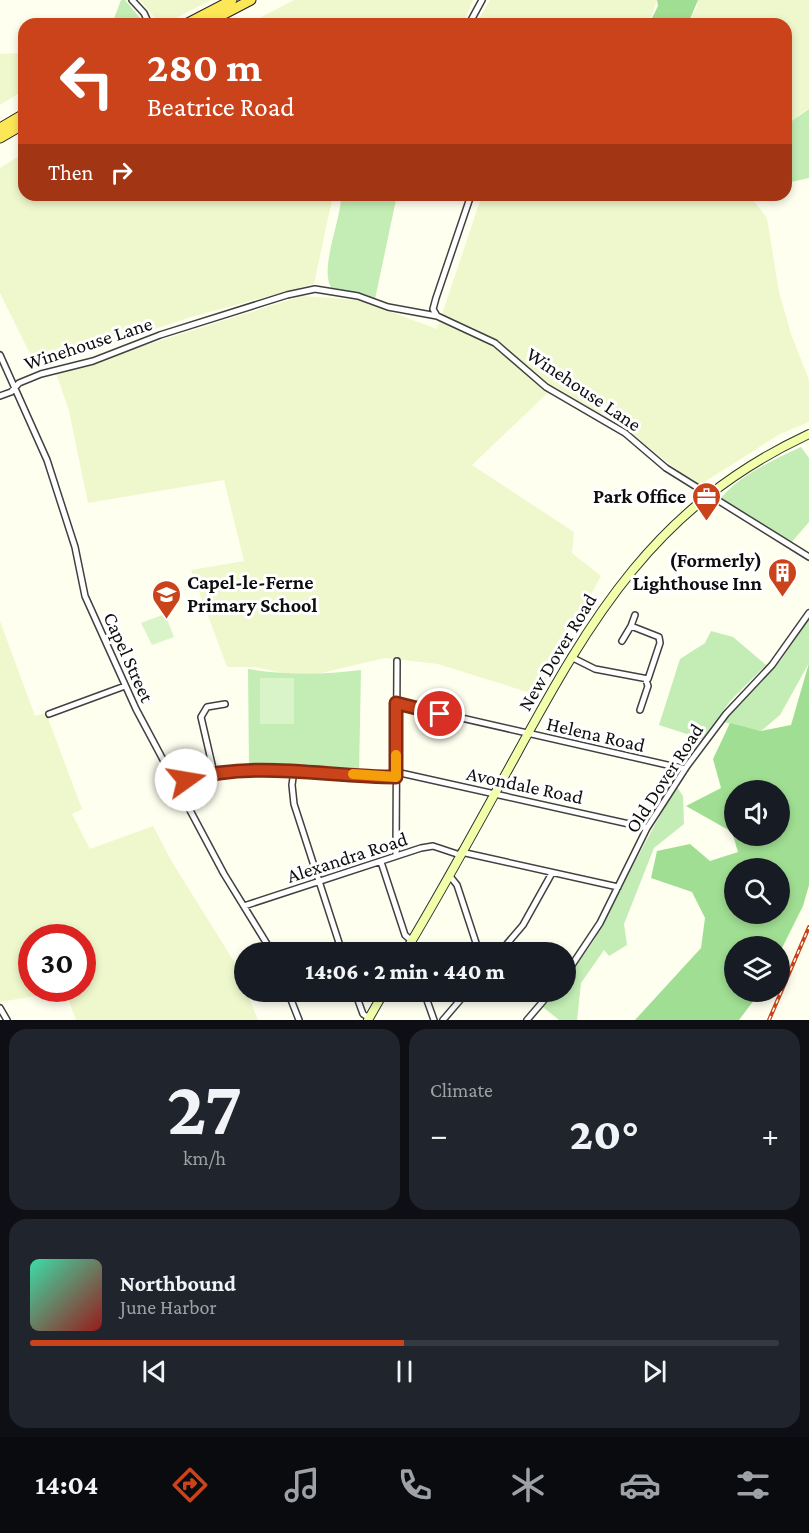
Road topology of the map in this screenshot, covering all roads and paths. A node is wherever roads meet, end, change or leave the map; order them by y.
1 (132, 0) edge
2 (232, 0) edge
3 (251, 0) edge
4 (482, 0) edge
5 (146, 18) edge
6 (198, 18) edge
7 (216, 18) edge
8 (472, 18) edge
9 (18, 118) edge
10 (0, 128) edge
11 (18, 128) edge
12 (0, 138) edge
13 (469, 201) edge
14 (437, 316) junction
15 (0, 355) edge
16 (16, 386) junction
17 (0, 396) edge
18 (809, 434) edge
19 (709, 494) junction
20 (809, 557) edge
21 (809, 613) edge
22 (634, 615) dead end
23 (631, 626) junction
24 (622, 641) dead end
25 (571, 657) junction
26 (397, 661) dead end
27 (646, 680) junction
28 (125, 686) junction
29 (396, 703) junction
30 (225, 704) dead end
31 (640, 710) dead end
32 (49, 714) dead end
33 (527, 734) junction
34 (685, 769) junction
35 (294, 770) junction
36 (214, 773) junction
37 (396, 775) junction
38 (177, 784) junction
39 (495, 794) junction
40 (647, 828) junction
41 (460, 854) junction
42 (396, 856) junction
43 (381, 862) junction
44 (552, 873) junction
45 (449, 875) junction
46 (319, 882) junction
47 (618, 887) junction
48 (244, 906) junction
49 (412, 941) joint
50 (266, 942) edge
51 (339, 942) edge
52 (476, 942) edge
53 (509, 942) edge
54 (576, 959) edge
55 (292, 1002) edge
56 (359, 1002) edge
57 (378, 1002) edge
58 (428, 1002) edge
59 (458, 1002) edge
60 (542, 1002) edge
61 (0, 1008) edge
62 (368, 1019) edge
63 (7, 1020) edge
64 (299, 1020) edge
65 (434, 1020) edge
66 (443, 1020) edge
67 (527, 1020) edge

1 - 5 street
2 - 6 highway
3 - 7 highway
4 - 8 street
9 - 10 highway
11 - 12 highway
13 - 14 street
14 - 16 street, Winehouse Lane
14 - 19 street, Winehouse Lane
15 - 16 street, Capel Street
16 - 17 street, Winehouse Lane
16 - 28 street, Capel Street
18 - 19 main road, New Dover Road
19 - 20 street, Winehouse Lane
19 - 25 main road, New Dover Road
21 - 34 street, Old Dover Road
22 - 23 street
23 - 24 street
23 - 27 street
25 - 27 street
25 - 33 main road, New Dover Road
26 - 29 street
27 - 31 street
28 - 32 street
28 - 38 street, Capel Street
29 - 33 street, Helena Road
29 - 37 street
30 - 36 street
33 - 34 street, Helena Road
33 - 39 main road, New Dover Road
34 - 40 street, Old Dover Road
35 - 36 street, Avondale Road
35 - 37 street, Avondale Road
35 - 46 street
36 - 38 street, Avondale Road
37 - 39 street, Avondale Road
37 - 42 street
38 - 48 street, Capel Street
39 - 40 street, Avondale Road
39 - 41 main road, New Dover Road
40 - 47 street, Old Dover Road
41 - 42 street, Alexandra Road
41 - 44 street, Alexandra Road
41 - 45 main road, New Dover Road
42 - 43 street, Alexandra Road
43 - 46 street, Alexandra Road
43 - 49 street
44 - 47 street, Alexandra Road
44 - 53 street
45 - 49 main road, New Dover Road
45 - 52 street
46 - 48 street, Alexandra Road
46 - 51 street
47 - 54 street, Old Dover Road
48 - 50 street, Capel Street
55 - 64 street
56 - 62 street
57 - 62 main road
58 - 65 street
59 - 66 street
60 - 67 street
61 - 63 street

